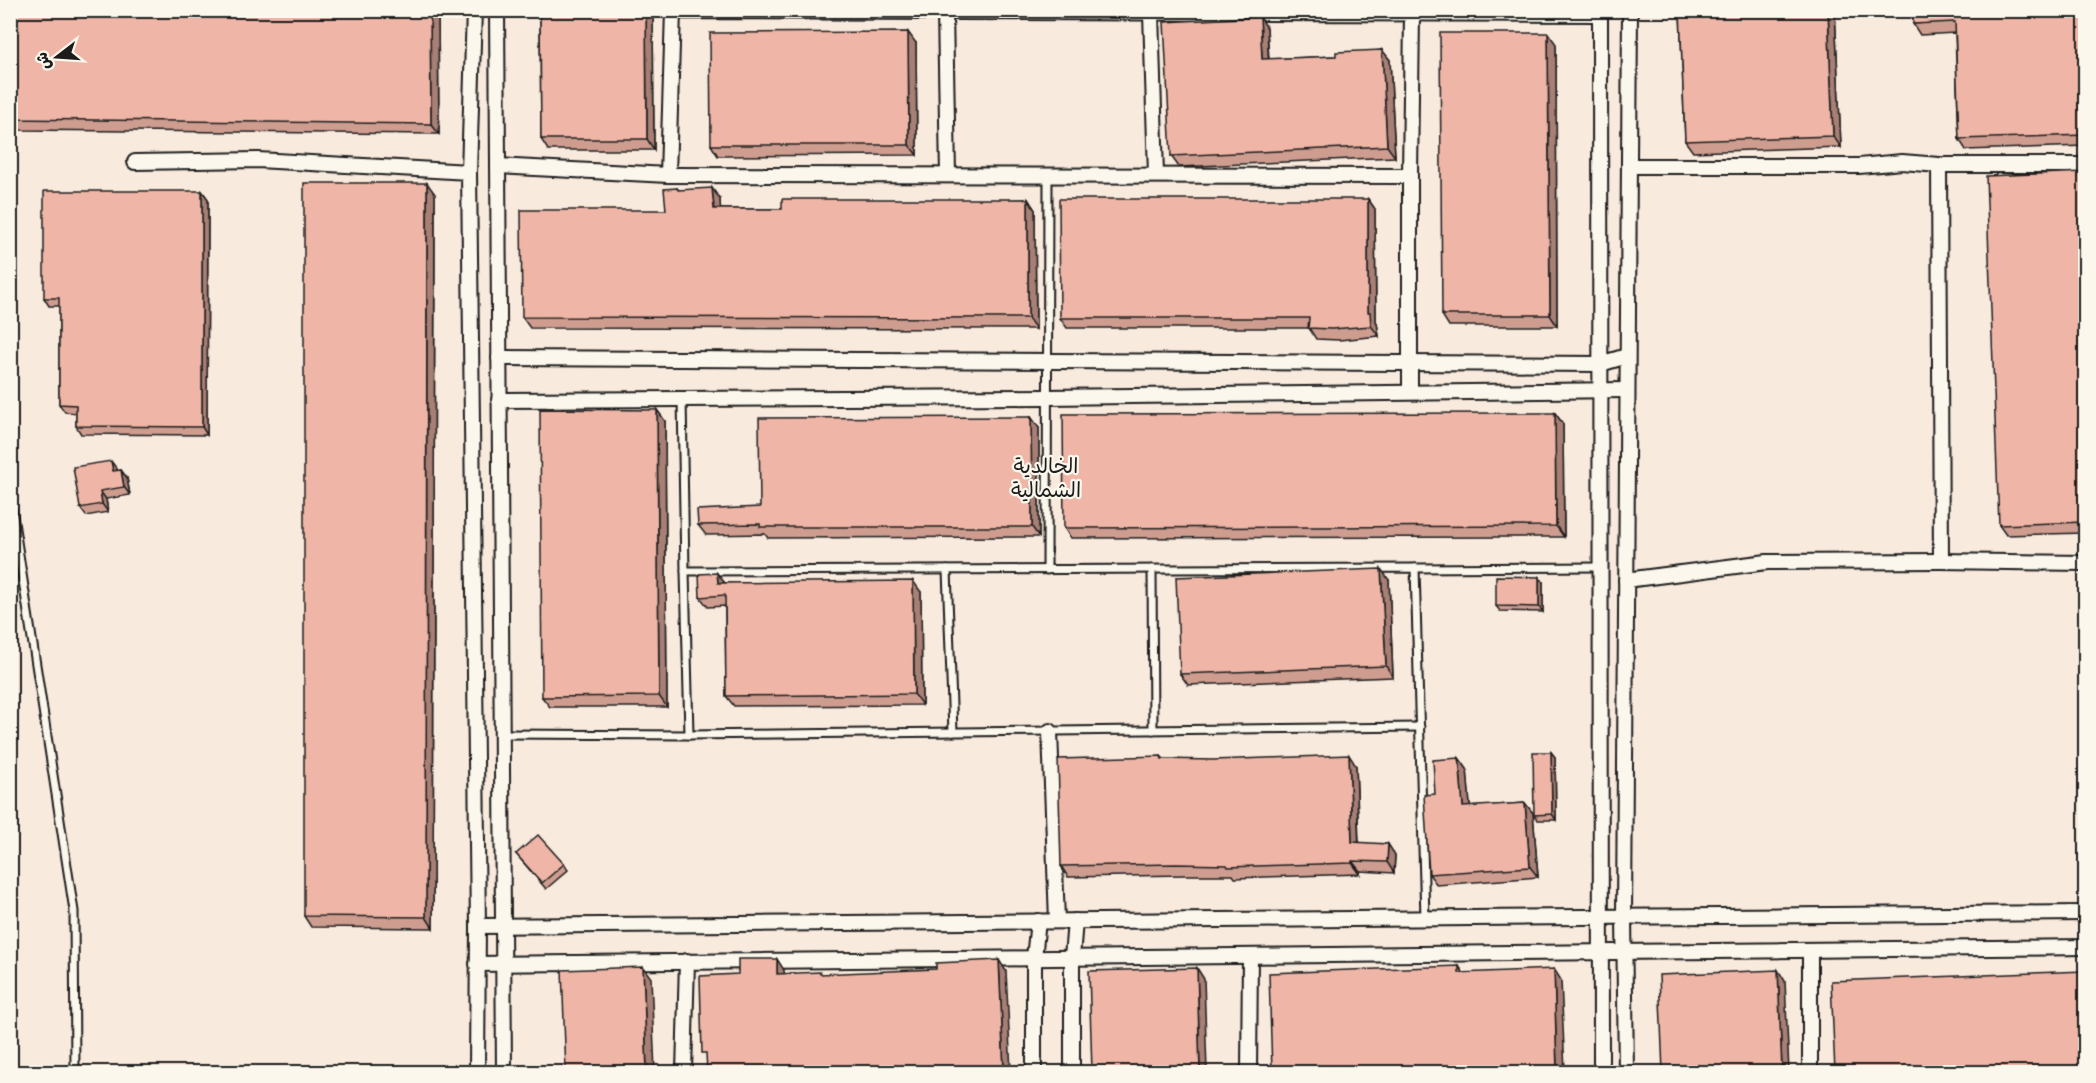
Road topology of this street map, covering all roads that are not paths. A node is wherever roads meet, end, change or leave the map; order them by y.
1 (474, 10) edge
2 (497, 10) edge
3 (1630, 10) edge
4 (688, 11) edge
5 (945, 12) junction
6 (1049, 12) edge
7 (1600, 12) edge
8 (1151, 13) junction
9 (1412, 14) junction
10 (135, 162) dead end
11 (1939, 165) junction
12 (2085, 165) edge
13 (498, 166) junction
14 (1630, 166) junction
15 (469, 172) junction
16 (668, 174) junction
17 (948, 175) junction
18 (1048, 175) junction
19 (1156, 175) junction
20 (1410, 176) junction
21 (1628, 356) junction
22 (499, 358) junction
23 (1049, 360) junction
24 (1410, 363) junction
25 (1600, 364) junction
26 (1600, 390) junction
27 (1627, 390) junction
28 (1410, 391) junction
29 (1047, 396) junction
30 (682, 398) junction
31 (499, 400) junction
32 (10, 496) edge
33 (1941, 561) junction
34 (2085, 563) edge
35 (1600, 567) junction
36 (1415, 568) junction
37 (1152, 569) junction
38 (947, 570) junction
39 (1047, 570) junction
40 (685, 571) junction
41 (1626, 580) junction
42 (1420, 727) junction
43 (1153, 730) junction
44 (1050, 731) junction
45 (953, 732) junction
46 (502, 734) junction
47 (689, 735) junction
48 (2085, 913) edge
49 (1601, 917) junction
50 (1624, 917) junction
51 (1425, 918) junction
52 (1038, 921) junction
53 (1057, 921) junction
54 (1075, 921) junction
55 (503, 926) junction
56 (478, 927) junction
57 (2085, 947) edge
58 (1810, 950) junction
59 (1602, 952) junction
60 (1625, 952) junction
61 (1250, 956) junction
62 (1072, 957) junction
63 (1034, 958) junction
64 (687, 961) junction
65 (503, 963) junction
66 (477, 964) junction
67 (75, 1072) edge
68 (477, 1072) edge
69 (504, 1072) edge
70 (684, 1072) edge
71 (1034, 1072) edge
72 (1072, 1072) edge
73 (1249, 1072) edge
74 (1601, 1072) edge
75 (1626, 1072) edge
76 (1810, 1072) edge

1 - 15 street
2 - 13 street
3 - 14 street
4 - 5 street
4 - 16 street
5 - 6 street
5 - 17 street
6 - 8 street
7 - 9 street
7 - 25 street
8 - 9 street
8 - 19 street
9 - 20 street
10 - 15 street
11 - 12 street
11 - 14 street
11 - 33 street
13 - 16 street
13 - 22 street
14 - 21 street
15 - 56 street
16 - 17 street
17 - 18 street
18 - 19 street
18 - 23 lane
19 - 20 street
20 - 24 street
21 - 25 street
21 - 27 street
22 - 23 street
22 - 31 street
23 - 24 street
23 - 29 lane
24 - 25 street
24 - 28 street
25 - 26 street
26 - 27 street
26 - 28 street
26 - 35 street
27 - 41 street
28 - 29 street
29 - 30 street
29 - 39 lane
30 - 31 street
30 - 40 lane
31 - 46 street
32 - 67 lane
33 - 34 street
33 - 41 street
35 - 36 lane
35 - 49 street
36 - 37 lane
36 - 42 lane
37 - 39 lane
37 - 43 lane
38 - 39 lane
38 - 40 lane
38 - 45 lane
40 - 47 lane
41 - 50 street
42 - 43 lane
42 - 51 lane
43 - 44 lane
44 - 45 lane
44 - 53 street
45 - 47 lane
46 - 47 lane
46 - 55 street
48 - 50 street
49 - 50 street
49 - 51 street
49 - 59 street
50 - 60 street
51 - 54 street
52 - 53 street
52 - 55 street
52 - 63 street
53 - 54 street
54 - 62 street
55 - 56 street
55 - 65 street
56 - 66 street
57 - 58 street
58 - 60 street
58 - 76 street
59 - 60 street
59 - 61 street
59 - 74 street
60 - 75 street
61 - 62 street
61 - 73 street
62 - 63 street
62 - 72 street
63 - 64 street
63 - 71 street
64 - 65 street
64 - 70 street
65 - 66 street
65 - 69 street
66 - 68 street

